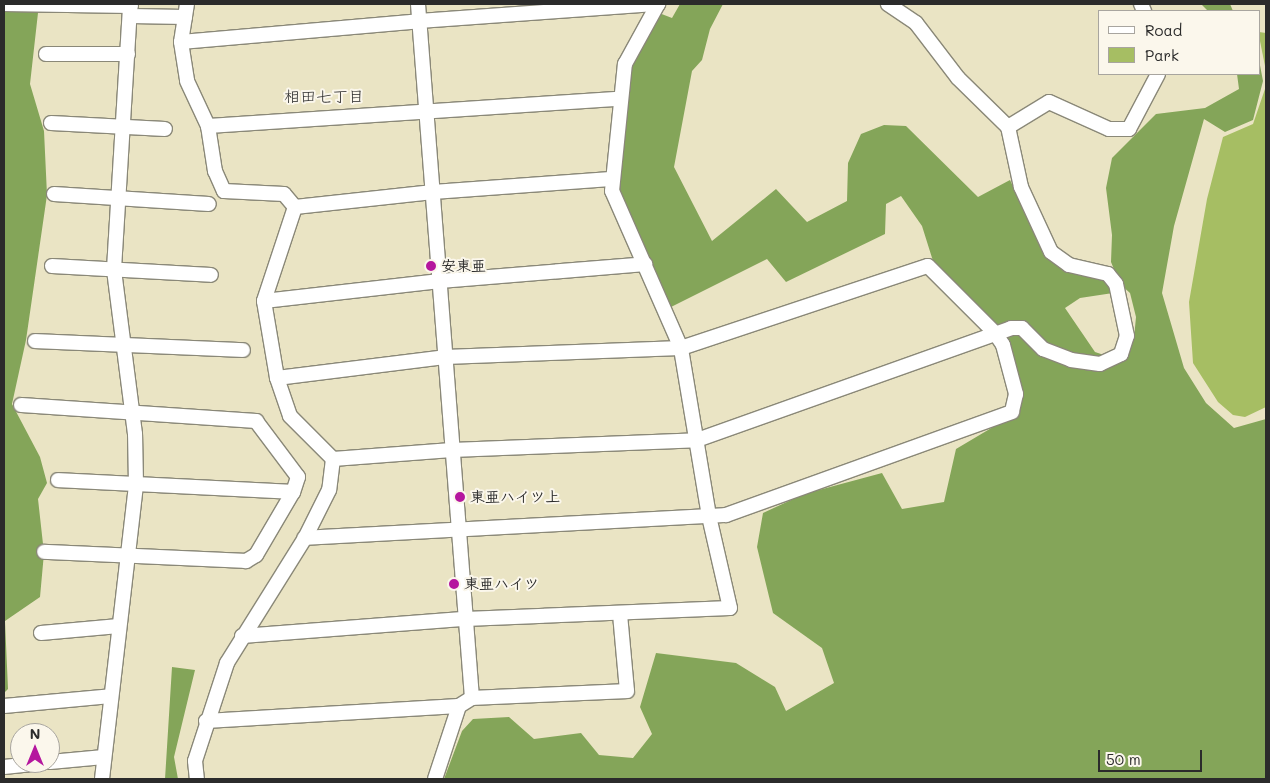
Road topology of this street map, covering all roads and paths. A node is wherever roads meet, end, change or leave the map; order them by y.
1 (4, 4) edge
2 (418, 4) edge
3 (658, 4) edge
4 (888, 4) edge
5 (131, 9) edge
6 (186, 11) edge
7 (419, 21) junction
8 (181, 42) junction
9 (46, 54) dead end
10 (128, 54) junction
11 (1157, 75) edge
12 (620, 98) junction
13 (427, 111) junction
14 (51, 123) dead end
15 (123, 125) junction
16 (208, 126) junction
17 (1008, 127) junction
18 (165, 128) dead end
19 (611, 179) junction
20 (433, 192) junction
21 (54, 194) dead end
22 (120, 199) junction
23 (209, 204) dead end
24 (295, 207) junction
25 (646, 264) junction
26 (52, 266) dead end
27 (114, 269) junction
28 (211, 274) dead end
29 (440, 281) junction
30 (264, 301) junction
31 (996, 333) junction
32 (35, 342) dead end
33 (124, 344) junction
34 (681, 348) junction
35 (244, 350) dead end
36 (445, 357) junction
37 (277, 378) junction
38 (21, 405) dead end
39 (132, 413) junction
40 (697, 440) junction
41 (452, 450) junction
42 (332, 459) junction
43 (58, 480) dead end
44 (136, 484) junction
45 (293, 492) junction
46 (709, 516) junction
47 (458, 528) junction
48 (305, 538) junction
49 (44, 552) dead end
50 (127, 556) junction
51 (620, 614) junction
52 (465, 619) junction
53 (119, 626) junction
54 (41, 633) dead end
55 (242, 636) junction
56 (111, 696) junction
57 (472, 698) junction
58 (4, 706) edge
59 (459, 706) junction
60 (206, 721) junction
61 (104, 757) junction
62 (60, 761) edge
63 (102, 779) edge
64 (197, 779) edge
65 (435, 779) edge

1 - 5 street
2 - 7 street
3 - 7 street
3 - 12 street
4 - 17 street
5 - 6 street
5 - 10 street
6 - 8 street
7 - 8 street
7 - 13 street
8 - 16 street
9 - 10 street
10 - 15 street
11 - 17 street
12 - 13 street
12 - 19 street
13 - 16 street
13 - 20 street
14 - 15 street
15 - 18 street
15 - 22 street
16 - 24 street
17 - 31 street
19 - 20 street
19 - 25 street
20 - 24 street
20 - 29 street
21 - 22 street
22 - 23 street
22 - 27 street
24 - 30 street
25 - 29 street
25 - 34 street
26 - 27 street
27 - 28 street
27 - 33 street
29 - 30 street
29 - 36 street
30 - 37 street
31 - 34 street
31 - 40 street
31 - 46 street
32 - 33 street
33 - 35 street
33 - 39 street
34 - 36 street
34 - 40 street
36 - 37 street
36 - 41 street
37 - 42 street
38 - 39 street
39 - 44 street
39 - 45 street
40 - 41 street
40 - 46 street
41 - 42 street
41 - 47 street
42 - 48 street
43 - 44 street
44 - 45 street
44 - 50 street
45 - 50 street
46 - 47 street
46 - 51 street
47 - 48 street
47 - 52 street
48 - 55 street
49 - 50 street
50 - 53 street
51 - 52 street
51 - 57 street
52 - 55 street
52 - 57 street
53 - 54 street
53 - 56 street
55 - 60 street
56 - 58 street
56 - 61 street
57 - 59 street
59 - 60 street
59 - 65 street
60 - 64 street
61 - 62 street
61 - 63 street

